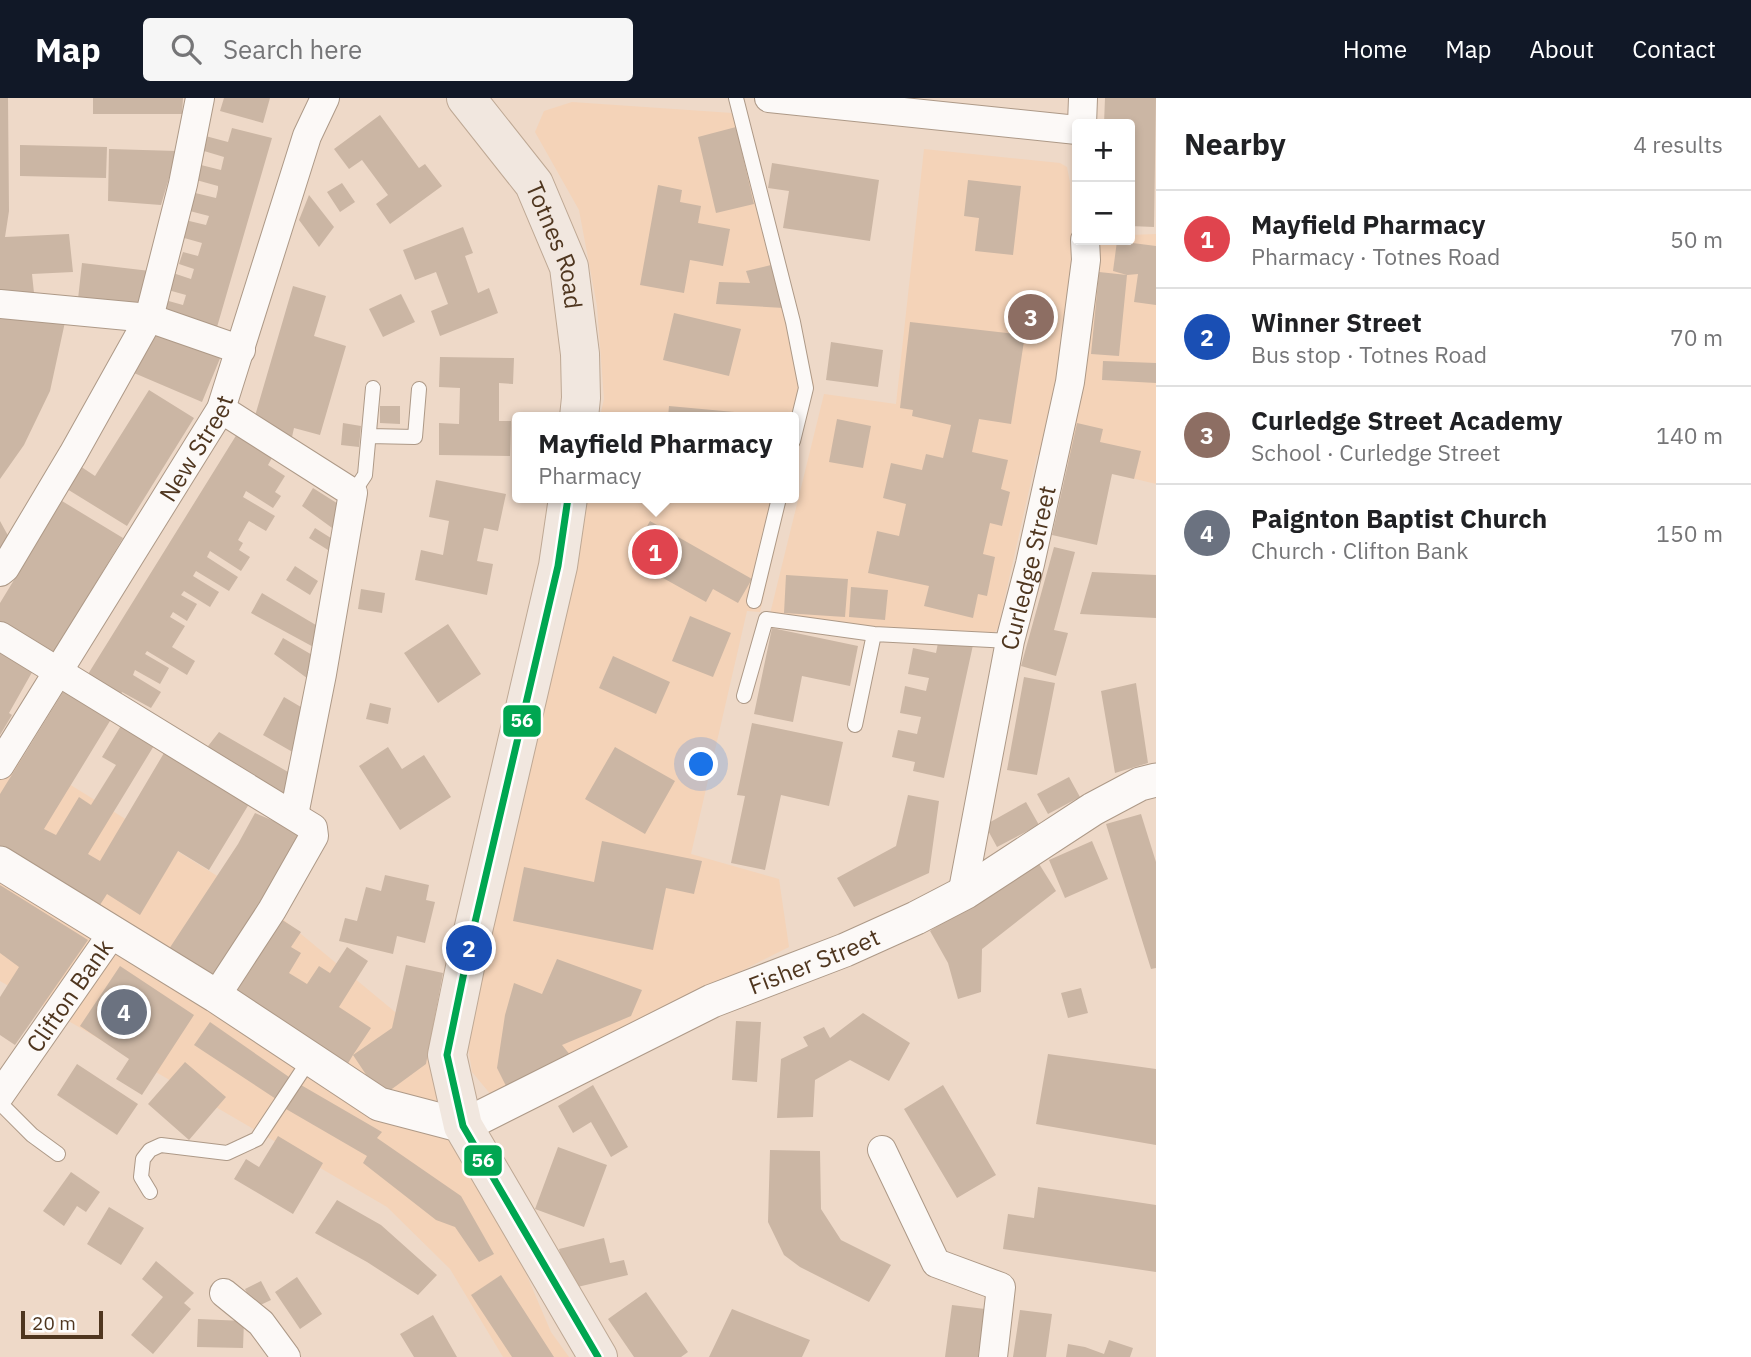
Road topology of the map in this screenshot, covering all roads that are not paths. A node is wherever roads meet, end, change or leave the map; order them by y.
1 (200, 98) edge
2 (325, 98) edge
3 (467, 98) edge
4 (736, 98) edge
5 (769, 98) edge
6 (1083, 98) edge
7 (1082, 119) edge
8 (1072, 129) edge
9 (1085, 245) edge
10 (0, 304) edge
11 (149, 318) junction
12 (241, 350) junction
13 (373, 388) dead end
14 (419, 389) dead end
15 (221, 409) junction
16 (580, 412) edge
17 (799, 417) edge
18 (369, 436) junction
19 (354, 493) junction
20 (567, 503) edge
21 (778, 503) edge
22 (0, 572) edge
23 (754, 601) dead end
24 (874, 634) junction
25 (0, 636) edge
26 (1010, 641) junction
27 (57, 673) junction
28 (744, 696) dead end
29 (855, 725) dead end
30 (0, 765) edge
31 (1156, 780) edge
32 (294, 816) junction
33 (0, 863) edge
34 (962, 895) junction
35 (114, 931) junction
36 (215, 996) junction
37 (310, 1059) junction
38 (0, 1095) edge
39 (0, 1102) edge
40 (463, 1126) junction
41 (882, 1150) dead end
42 (58, 1154) dead end
43 (150, 1192) dead end
44 (224, 1293) dead end
45 (286, 1357) edge
46 (598, 1357) edge
47 (993, 1357) edge

1 - 11 street
2 - 12 street, New Street
3 - 16 main road, Totnes Road
4 - 17 lane
5 - 8 street
6 - 7 street
9 - 26 street, Curledge Street
10 - 11 street
11 - 12 street
11 - 22 street
12 - 15 street, New Street
13 - 18 lane
14 - 18 lane
15 - 19 street
15 - 27 street, New Street
18 - 19 lane
19 - 32 street
20 - 40 main road
21 - 23 lane
24 - 26 lane
24 - 28 lane
24 - 29 lane
25 - 27 street
26 - 34 street, Curledge Street
27 - 30 street, New Street
27 - 32 street
31 - 34 street, Fisher Street
32 - 36 street
33 - 35 street
34 - 40 street, Fisher Street
35 - 36 street
35 - 38 street, Clifton Bank
36 - 37 street
37 - 40 street
37 - 43 lane
39 - 42 lane
40 - 46 main road
41 - 47 street
44 - 45 street

